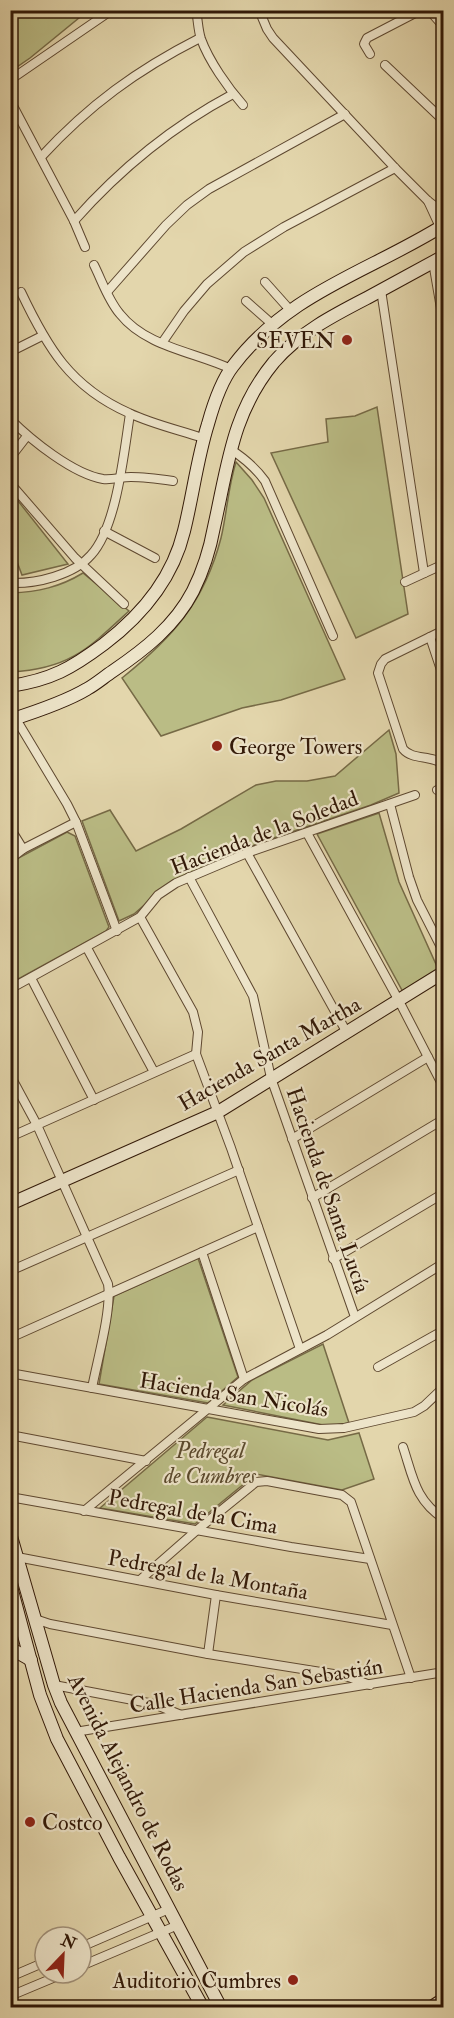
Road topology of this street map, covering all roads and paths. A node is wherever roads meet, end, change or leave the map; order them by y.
1 (112, 10) edge
2 (196, 10) edge
3 (259, 10) edge
4 (421, 10) edge
5 (429, 10) edge
6 (444, 27) edge
7 (200, 38) junction
8 (370, 54) dead end
9 (385, 65) dead end
10 (10, 80) edge
11 (233, 94) junction
12 (10, 100) edge
13 (243, 105) dead end
14 (345, 114) junction
15 (444, 121) edge
16 (41, 157) junction
17 (395, 168) junction
18 (428, 201) junction
19 (444, 213) edge
20 (74, 221) junction
21 (442, 226) edge
22 (85, 247) dead end
23 (438, 259) edge
24 (94, 265) dead end
25 (265, 282) dead end
26 (381, 290) junction
27 (21, 292) dead end
28 (107, 292) junction
29 (246, 302) dead end
30 (290, 310) junction
31 (272, 324) junction
32 (444, 326) edge
33 (42, 336) junction
34 (162, 343) junction
35 (10, 352) edge
36 (231, 369) junction
37 (130, 414) junction
38 (10, 418) edge
39 (27, 436) junction
40 (203, 438) junction
41 (230, 449) junction
42 (10, 458) edge
43 (120, 478) junction
44 (173, 481) dead end
45 (10, 483) edge
46 (104, 531) junction
47 (155, 558) dead end
48 (81, 563) junction
49 (444, 564) edge
50 (424, 573) junction
51 (405, 582) dead end
52 (10, 583) edge
53 (124, 604) dead end
54 (444, 630) edge
55 (333, 636) dead end
56 (430, 637) junction
57 (444, 679) edge
58 (10, 686) edge
59 (13, 719) edge
60 (444, 765) edge
61 (415, 795) dead end
62 (390, 804) junction
63 (76, 822) junction
64 (10, 828) edge
65 (307, 833) junction
66 (23, 849) junction
67 (247, 853) junction
68 (10, 858) edge
69 (189, 877) junction
70 (140, 917) junction
71 (117, 931) junction
72 (87, 948) junction
73 (444, 953) edge
74 (444, 972) edge
75 (31, 978) junction
76 (10, 989) edge
77 (399, 1001) junction
78 (347, 1033) junction
79 (196, 1054) junction
80 (428, 1057) junction
81 (154, 1072) junction
82 (10, 1075) edge
83 (271, 1078) junction
84 (444, 1088) edge
85 (94, 1100) junction
86 (218, 1112) junction
87 (444, 1119) edge
88 (37, 1125) junction
89 (10, 1137) edge
90 (292, 1139) junction
91 (239, 1170) junction
92 (62, 1180) junction
93 (444, 1193) edge
94 (312, 1198) junction
95 (10, 1204) edge
96 (258, 1227) junction
97 (86, 1236) junction
98 (202, 1252) junction
99 (333, 1258) junction
100 (444, 1263) edge
101 (10, 1271) edge
102 (109, 1293) junction
103 (355, 1317) junction
104 (444, 1330) edge
105 (10, 1338) edge
106 (300, 1349) junction
107 (378, 1367) dead end
108 (10, 1373) edge
109 (244, 1379) junction
110 (444, 1387) edge
111 (93, 1388) junction
112 (209, 1408) junction
113 (10, 1436) edge
114 (402, 1447) dead end
115 (146, 1461) junction
116 (10, 1497) edge
117 (84, 1510) junction
118 (444, 1519) edge
119 (197, 1530) junction
120 (10, 1533) edge
121 (17, 1557) junction
122 (370, 1559) junction
123 (140, 1580) junction
124 (11, 1585) edge
125 (216, 1595) junction
126 (36, 1624) junction
127 (392, 1625) junction
128 (19, 1626) edge
129 (10, 1635) edge
130 (10, 1648) edge
131 (208, 1654) junction
132 (31, 1660) junction
133 (444, 1672) edge
134 (411, 1678) junction
135 (54, 1685) junction
136 (370, 1685) junction
137 (182, 1716) junction
138 (75, 1732) junction
139 (169, 1909) junction
140 (153, 1916) junction
141 (178, 1925) junction
142 (162, 1932) junction
143 (93, 1942) edge
144 (93, 1961) edge
145 (33, 1967) edge
146 (10, 1977) edge
147 (36, 1985) edge
148 (10, 1996) edge
149 (444, 1999) edge
150 (203, 2007) edge
151 (221, 2007) edge
152 (430, 2007) edge

1 - 10 street
2 - 7 street
3 - 14 street
4 - 8 street
5 - 6 street
7 - 11 street
7 - 16 street
9 - 15 street
11 - 13 street
11 - 20 street
12 - 16 street
14 - 17 street
14 - 28 street
16 - 20 street
17 - 18 street
17 - 34 street
18 - 19 street
18 - 21 street
20 - 22 street
21 - 30 street
23 - 26 street
23 - 32 street
24 - 28 street
25 - 30 street
26 - 41 street
26 - 50 street
27 - 33 street
28 - 34 street
29 - 31 street
30 - 31 street
31 - 36 street
33 - 35 street
33 - 37 street
34 - 36 street
36 - 40 street
37 - 40 street
37 - 43 street
38 - 39 street
39 - 42 street
39 - 43 street
40 - 58 street
41 - 55 street
41 - 59 street
43 - 44 street
43 - 46 street
45 - 48 street
46 - 47 street
46 - 48 street
48 - 52 street
48 - 53 street
49 - 50 street
50 - 51 street
54 - 56 street
56 - 57 street
56 - 60 street
59 - 63 street
61 - 62 street, Hacienda de la Soledad
62 - 65 street, Hacienda de la Soledad
62 - 73 street
63 - 66 street
63 - 71 street
64 - 66 street
65 - 67 street, Hacienda de la Soledad
65 - 77 street
66 - 68 street
67 - 69 street, Hacienda de la Soledad
67 - 78 street
69 - 70 street, Hacienda de la Soledad
69 - 83 street, Hacienda de Santa Lucía
70 - 71 street, Hacienda de la Soledad
70 - 79 street
71 - 72 street, Hacienda de la Soledad
72 - 75 street, Hacienda de la Soledad
72 - 81 street
74 - 77 street, Hacienda Santa Martha
75 - 76 street, Hacienda de la Soledad
75 - 85 street
77 - 78 street, Hacienda Santa Martha
77 - 80 street
78 - 83 street, Hacienda Santa Martha
79 - 81 street
79 - 86 street
80 - 84 street
80 - 90 street
81 - 85 street
82 - 88 street
83 - 86 street, Hacienda Santa Martha
83 - 90 street, Hacienda de Santa Lucía
85 - 88 street
86 - 91 street
86 - 92 street, Hacienda Santa Martha
87 - 94 street
88 - 89 street
88 - 92 street
90 - 94 street, Hacienda de Santa Lucía
91 - 96 street
91 - 97 street
92 - 95 street, Hacienda Santa Martha
92 - 97 street
93 - 99 street
94 - 99 street, Hacienda de Santa Lucía
96 - 98 street
96 - 106 street
97 - 101 street
97 - 102 street
98 - 102 street
98 - 109 street
99 - 103 street, Hacienda de Santa Lucía
100 - 103 street
102 - 105 street
102 - 111 street
103 - 106 street
104 - 107 street
106 - 109 street
108 - 111 street, Hacienda San Nicolás
109 - 112 street
110 - 112 street, Hacienda San Nicolás
111 - 112 street, Hacienda San Nicolás
112 - 115 street
113 - 115 street
114 - 118 street
115 - 117 street
116 - 117 street, Pedregal de la Cima
117 - 119 street, Pedregal de la Cima
119 - 122 street, Pedregal de la Cima
119 - 122 street
119 - 123 street
120 - 121 street, Avenida Alejandro de Rodas
121 - 123 street, Pedregal de la Montaña
121 - 126 street, Avenida Alejandro de Rodas
122 - 127 street
123 - 125 street, Pedregal de la Montaña
124 - 128 street, Avenida Alejandro de Rodas
125 - 127 street, Pedregal de la Montaña
125 - 131 street
126 - 128 street
126 - 131 street
126 - 135 street, Avenida Alejandro de Rodas
127 - 134 street
128 - 129 street
128 - 132 street, Avenida Alejandro de Rodas
130 - 132 street
131 - 136 street
132 - 140 street, Avenida Alejandro de Rodas
133 - 134 street, Calle Hacienda San Sebastián
134 - 136 street, Calle Hacienda San Sebastián
135 - 137 street
135 - 138 street, Avenida Alejandro de Rodas
136 - 137 street, Calle Hacienda San Sebastián
137 - 138 street, Calle Hacienda San Sebastián
138 - 139 street, Avenida Alejandro de Rodas
139 - 140 street
139 - 141 street, Avenida Alejandro de Rodas
140 - 142 street, Avenida Alejandro de Rodas
140 - 143 street
141 - 142 street
141 - 151 street, Avenida Alejandro de Rodas
142 - 144 street
142 - 150 street, Avenida Alejandro de Rodas
145 - 146 street
147 - 148 street
149 - 152 street

